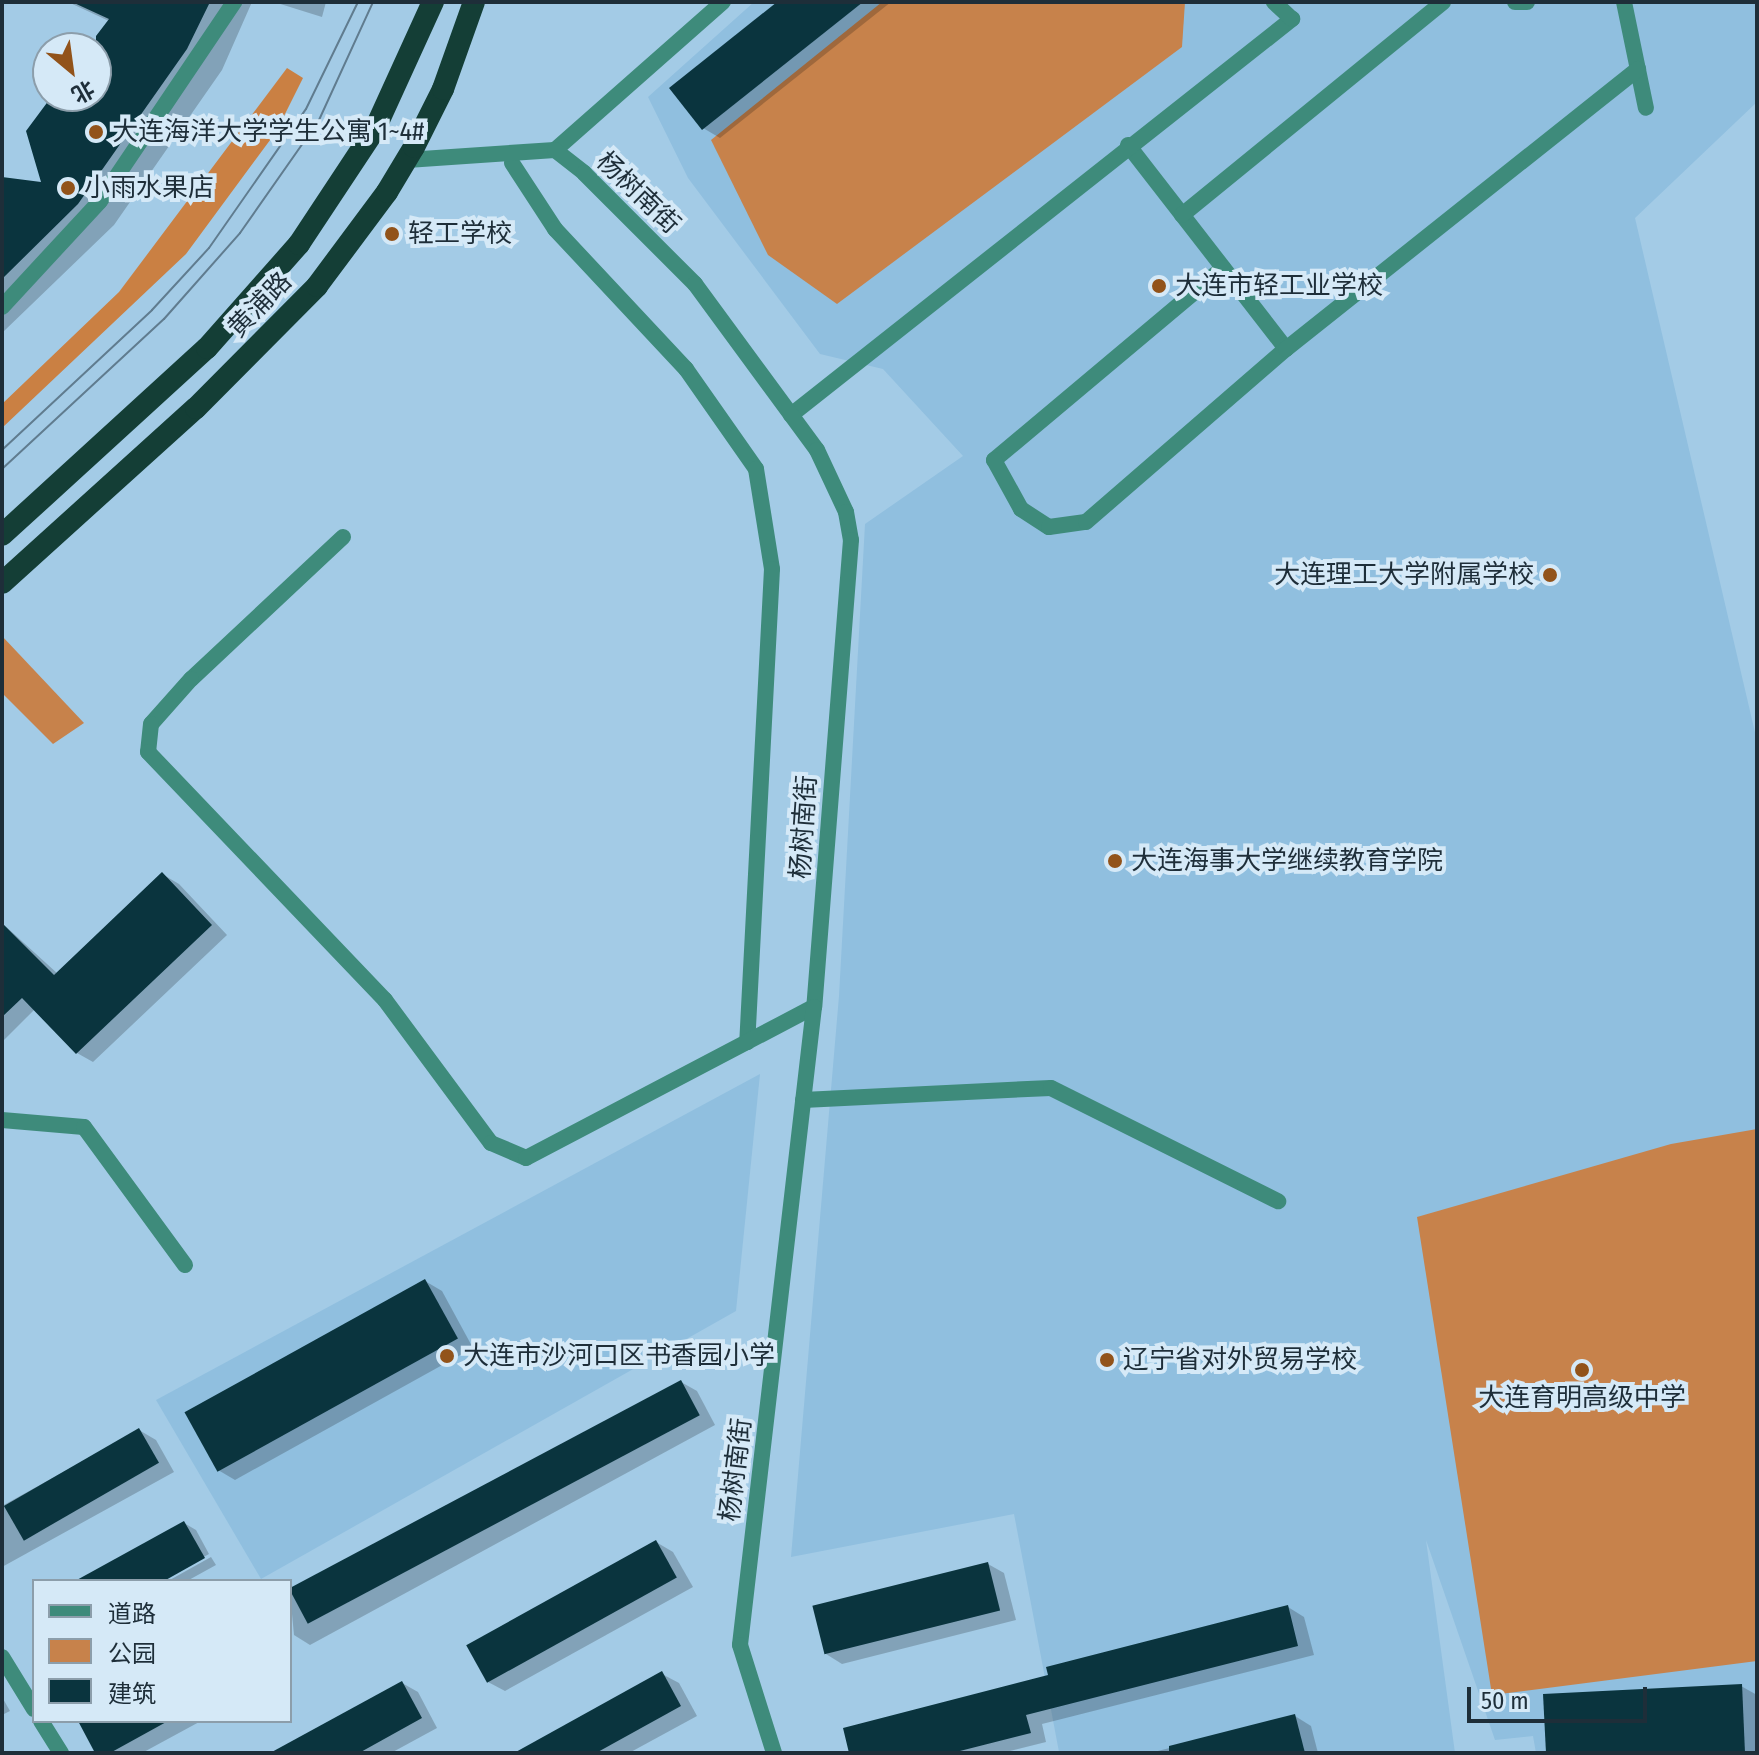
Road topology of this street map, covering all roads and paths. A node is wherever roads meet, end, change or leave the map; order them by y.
1 (234, 2) edge
2 (433, 2) edge
3 (474, 2) edge
4 (723, 2) edge
5 (1274, 2) edge
6 (1443, 2) edge
7 (1515, 2) edge
8 (1527, 2) edge
9 (1624, 2) edge
10 (1638, 69) junction
11 (1646, 108) dead end
12 (1128, 145) junction
13 (555, 150) junction
14 (407, 160) junction
15 (512, 163) dead end
16 (1182, 215) junction
17 (1223, 268) junction
18 (2, 307) edge
19 (1286, 349) junction
20 (791, 415) junction
21 (2, 535) edge
22 (343, 537) dead end
23 (2, 583) edge
24 (814, 1007) junction
25 (747, 1042) junction
26 (803, 1100) junction
27 (2, 1120) edge
28 (1278, 1201) dead end
29 (185, 1265) dead end
30 (2, 1657) edge
31 (32, 1706) edge
32 (42, 1723) edge
33 (61, 1753) edge
34 (774, 1753) edge

1 - 18 street
2 - 21 highway, 黄浦路
3 - 14 highway, 黄浦路
4 - 13 street
5 - 12 street
6 - 16 street
7 - 8 street
9 - 10 street
10 - 11 street
10 - 19 street
12 - 16 street
12 - 20 street
13 - 14 street
13 - 20 street, 杨树南街
14 - 23 highway, 黄浦路
15 - 25 street
16 - 17 street
17 - 19 street
17 - 19 street
20 - 24 street, 杨树南街
22 - 25 street
24 - 25 street
24 - 26 street, 杨树南街
26 - 28 street
26 - 34 street, 杨树南街
27 - 29 street
30 - 31 street
32 - 33 street

